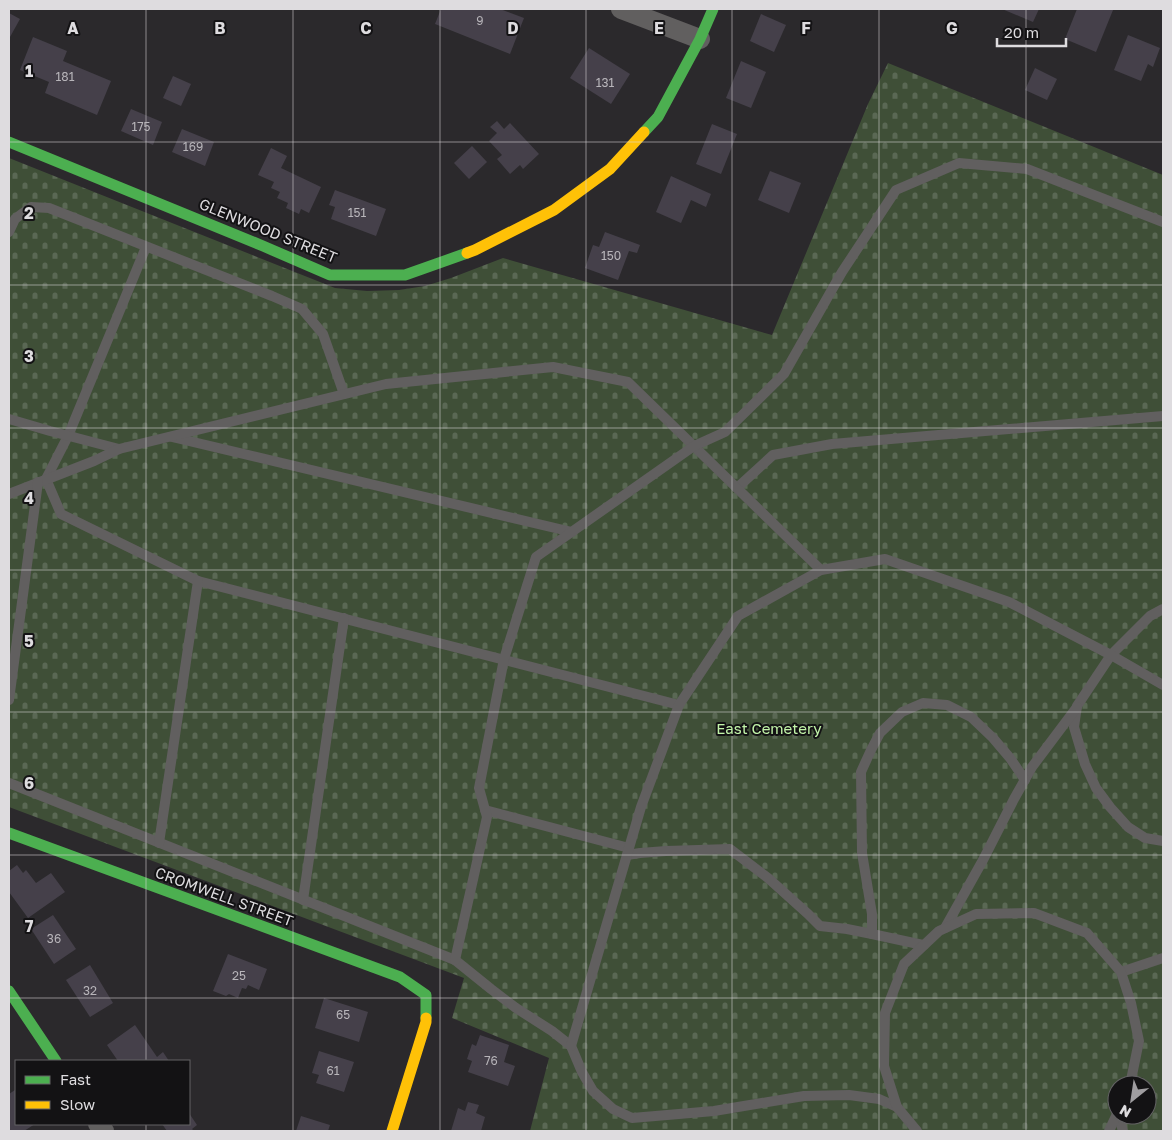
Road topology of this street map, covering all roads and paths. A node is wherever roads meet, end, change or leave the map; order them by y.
1 (621, 9) edge
2 (713, 9) edge
3 (700, 39) junction
4 (9, 142) edge
5 (1163, 222) edge
6 (9, 232) edge
7 (146, 246) junction
8 (344, 394) junction
9 (1163, 416) edge
10 (9, 419) edge
11 (68, 436) junction
12 (170, 436) junction
13 (694, 446) junction
14 (119, 449) junction
15 (42, 481) junction
16 (737, 488) junction
17 (9, 494) edge
18 (572, 532) junction
19 (822, 570) junction
20 (198, 581) junction
21 (1163, 609) edge
22 (344, 618) junction
23 (1111, 655) junction
24 (504, 659) junction
25 (1163, 685) edge
26 (9, 700) edge
27 (679, 705) junction
28 (1077, 706) junction
29 (1025, 780) junction
30 (9, 783) edge
31 (485, 810) junction
32 (9, 834) edge
33 (1163, 841) edge
34 (159, 843) junction
35 (628, 851) junction
36 (303, 900) junction
37 (945, 929) junction
38 (872, 934) junction
39 (924, 945) junction
40 (1163, 958) edge
41 (455, 960) junction
42 (1121, 972) junction
43 (9, 991) edge
44 (571, 1046) junction
45 (55, 1060) edge
46 (1132, 1075) edge
47 (897, 1107) junction
48 (392, 1131) edge
49 (917, 1131) edge

1 - 3 street
2 - 3 street, GLENWOOD STREET
3 - 4 street, GLENWOOD STREET
5 - 13 lane
6 - 7 lane
7 - 8 lane
7 - 11 lane
8 - 12 lane
8 - 13 lane
9 - 16 lane
10 - 11 lane
11 - 14 lane
11 - 15 lane
12 - 14 lane
12 - 18 lane
13 - 16 lane
13 - 18 lane
14 - 15 lane
15 - 17 lane
15 - 20 lane
15 - 26 lane
16 - 19 lane
18 - 24 lane
19 - 23 lane
19 - 27 lane
20 - 22 lane
20 - 34 lane
21 - 23 lane
22 - 24 lane
22 - 36 lane
23 - 25 lane
23 - 28 lane
24 - 27 lane
24 - 31 lane
27 - 35 lane
28 - 29 lane
28 - 33 lane
29 - 37 lane
29 - 38 lane
30 - 34 lane
31 - 35 lane
31 - 41 lane
32 - 48 street, CROMWELL STREET
34 - 36 lane
35 - 38 lane
35 - 44 lane
36 - 41 lane
37 - 39 lane
37 - 42 lane
38 - 39 lane
39 - 47 lane
40 - 42 lane
41 - 44 lane
42 - 46 lane
43 - 45 street
44 - 47 lane
47 - 49 lane

